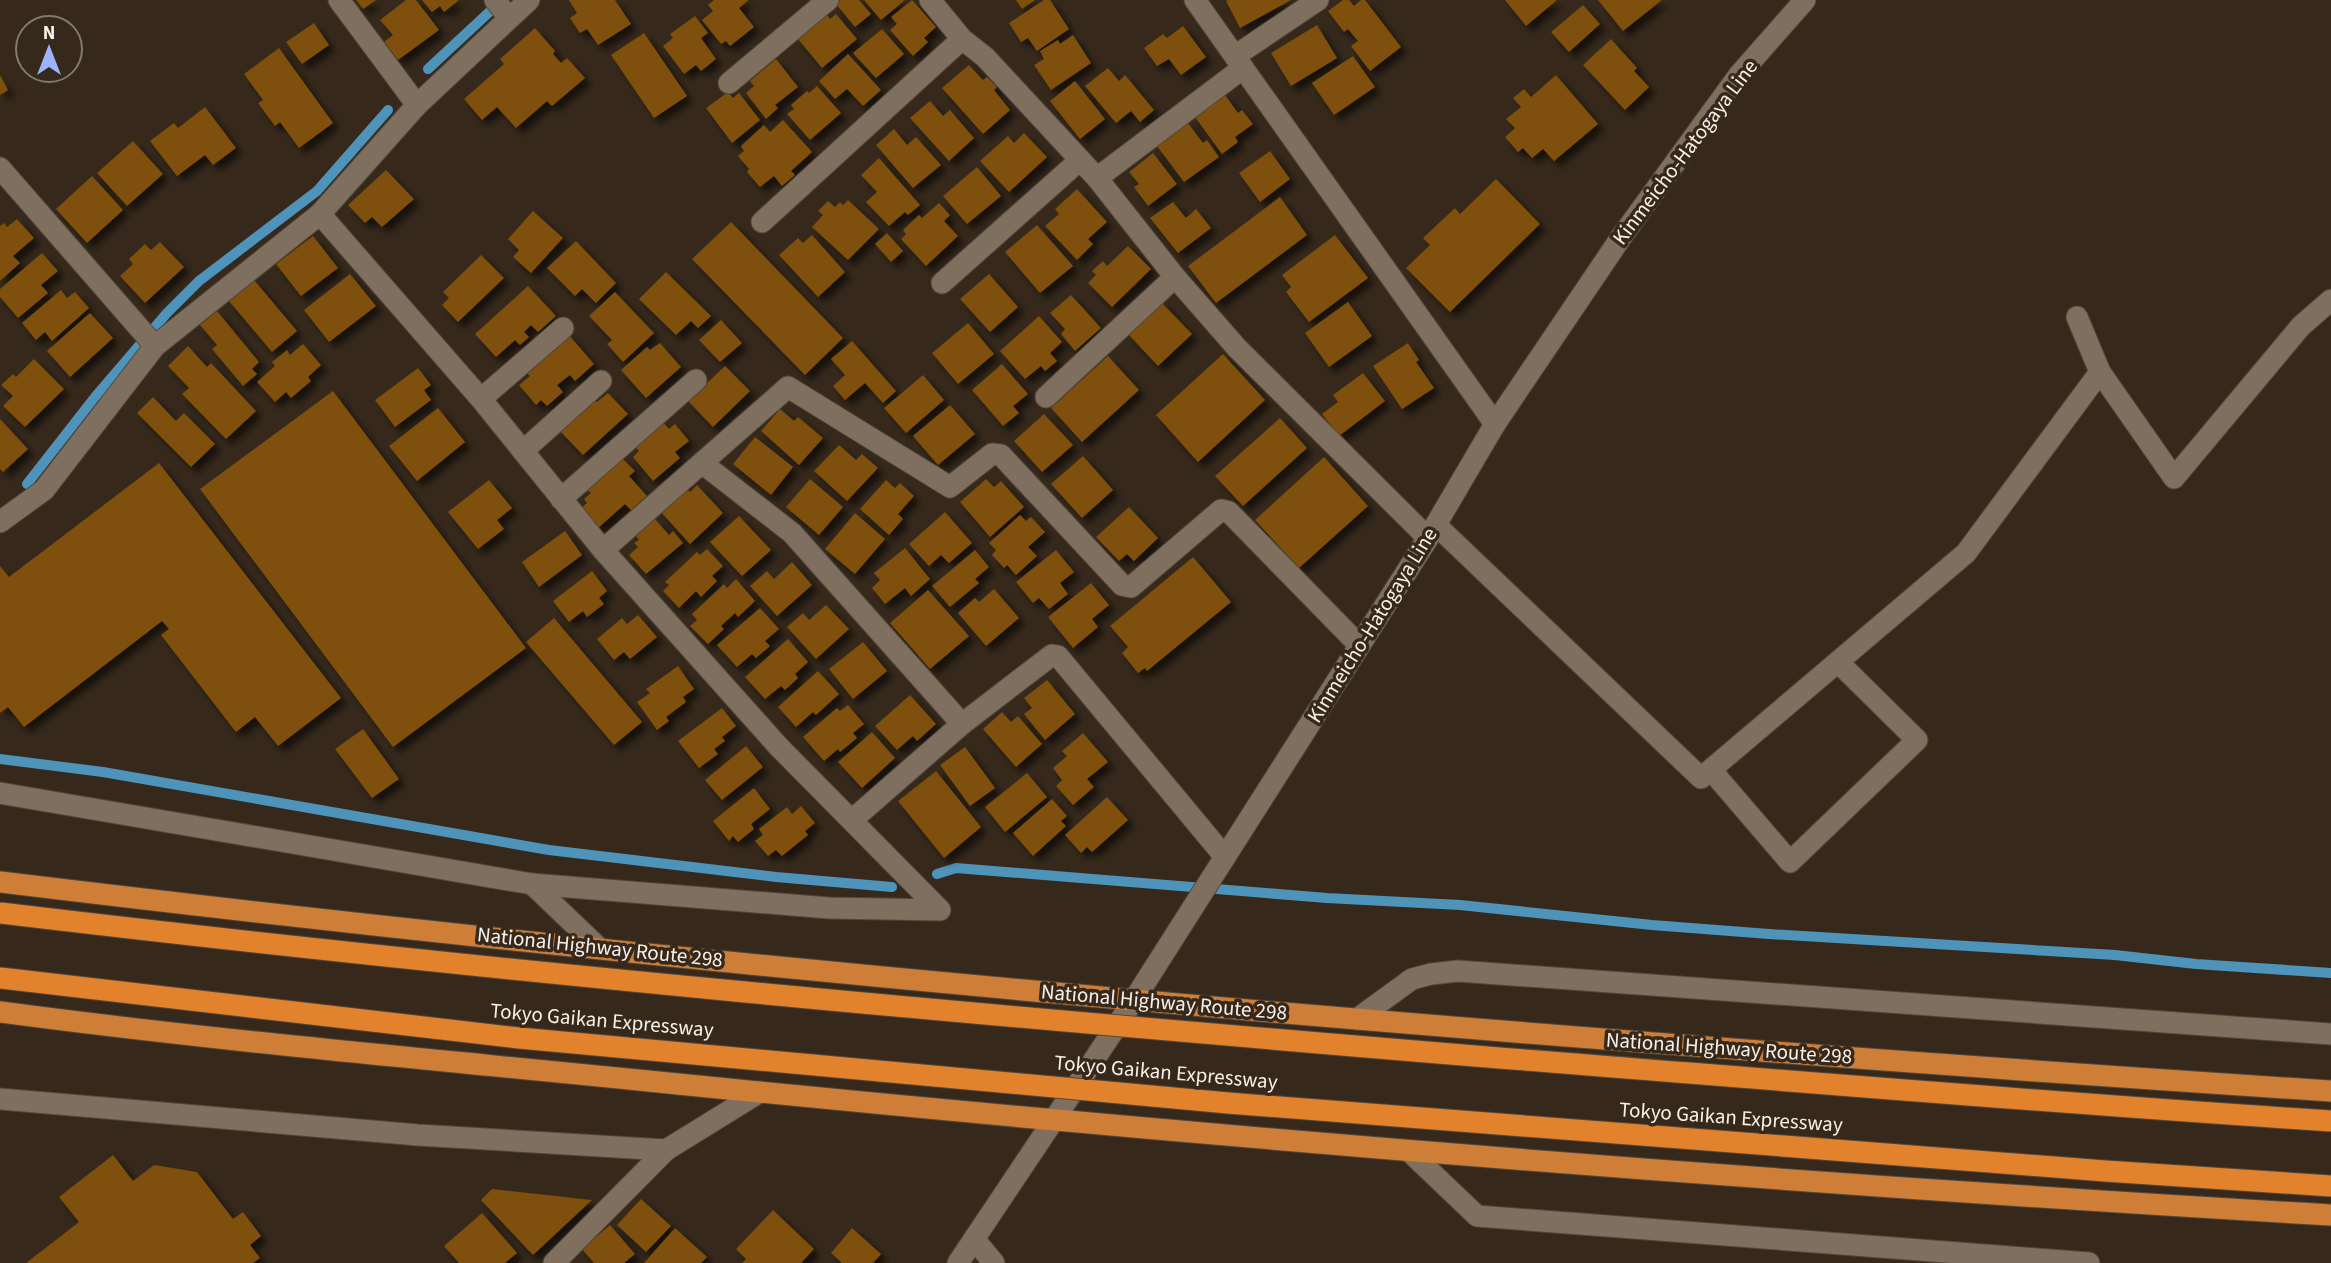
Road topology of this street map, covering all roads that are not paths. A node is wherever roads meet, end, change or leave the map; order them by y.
1 (339, 0) edge
2 (495, 0) edge
3 (529, 0) edge
4 (828, 0) edge
5 (930, 0) edge
6 (1195, 0) edge
7 (1318, 0) edge
8 (1805, 0) edge
9 (509, 18) junction
10 (962, 39) junction
11 (1239, 62) junction
12 (729, 83) dead end
13 (417, 105) junction
14 (1080, 160) junction
15 (0, 168) edge
16 (1097, 178) junction
17 (320, 214) junction
18 (762, 222) dead end
19 (1175, 277) junction
20 (942, 283) dead end
21 (2331, 300) edge
22 (2077, 317) dead end
23 (563, 328) dead end
24 (156, 346) junction
25 (2101, 372) junction
26 (696, 380) dead end
27 (601, 381) dead end
28 (1046, 397) dead end
29 (481, 399) junction
30 (1495, 424) junction
31 (523, 451) junction
32 (702, 463) junction
33 (561, 499) junction
34 (5, 511) edge
35 (1432, 532) junction
36 (603, 551) junction
37 (1359, 645) junction
38 (1838, 662) junction
39 (962, 724) junction
40 (1711, 770) junction
41 (0, 793) edge
42 (852, 820) junction
43 (1225, 857) junction
44 (0, 880) edge
45 (532, 884) junction
46 (0, 913) edge
47 (599, 948) junction
48 (0, 978) edge
49 (1134, 1000) junction
50 (0, 1012) edge
51 (0, 1017) edge
52 (1357, 1020) junction
53 (122, 1028) junction
54 (2331, 1034) edge
55 (2331, 1091) edge
56 (760, 1092) junction
57 (0, 1099) edge
58 (1053, 1121) junction
59 (2331, 1121) edge
60 (666, 1150) junction
61 (1410, 1152) junction
62 (2331, 1186) edge
63 (2331, 1215) edge
64 (974, 1239) junction
65 (555, 1263) edge
66 (958, 1263) edge
67 (994, 1263) edge
68 (2089, 1263) edge

1 - 13 street
2 - 9 street
3 - 9 street
4 - 12 street
5 - 10 street
6 - 11 street
7 - 11 street
8 - 30 street, Kinmeicho-Hatogaya Line
9 - 13 street
10 - 14 street
10 - 18 street
11 - 16 street
11 - 30 street
13 - 17 street
14 - 16 street
14 - 20 street
15 - 24 street
16 - 19 street
17 - 24 street
17 - 29 street
19 - 28 street
19 - 35 street
21 - 25 street
22 - 25 street
23 - 29 street
24 - 34 street
25 - 38 street
26 - 33 street
27 - 31 street
29 - 31 street
30 - 35 street, Kinmeicho-Hatogaya Line
31 - 33 street
32 - 36 street
32 - 37 street
32 - 39 street
33 - 36 street
35 - 37 street, Kinmeicho-Hatogaya Line
35 - 40 street
36 - 42 street
37 - 43 street, Kinmeicho-Hatogaya Line
38 - 40 street
38 - 40 street
39 - 42 street
39 - 43 street
41 - 45 street
42 - 45 street
43 - 49 street, Kinmeicho-Hatogaya Line
44 - 47 highway, National Highway Route 298
45 - 47 street
46 - 59 highway, Tokyo Gaikan Expressway, bridge
47 - 49 highway, National Highway Route 298
48 - 62 highway, Tokyo Gaikan Expressway, bridge
49 - 52 highway, National Highway Route 298
49 - 58 street, Kinmeicho-Hatogaya Line
50 - 53 highway
51 - 53 highway
52 - 54 street
52 - 55 highway, National Highway Route 298
53 - 56 highway
56 - 58 highway
56 - 60 street
57 - 60 street
58 - 61 highway
58 - 64 street, Kinmeicho-Hatogaya Line
60 - 65 street
61 - 63 highway
61 - 68 street
64 - 66 street, Kinmeicho-Hatogaya Line
64 - 67 street

